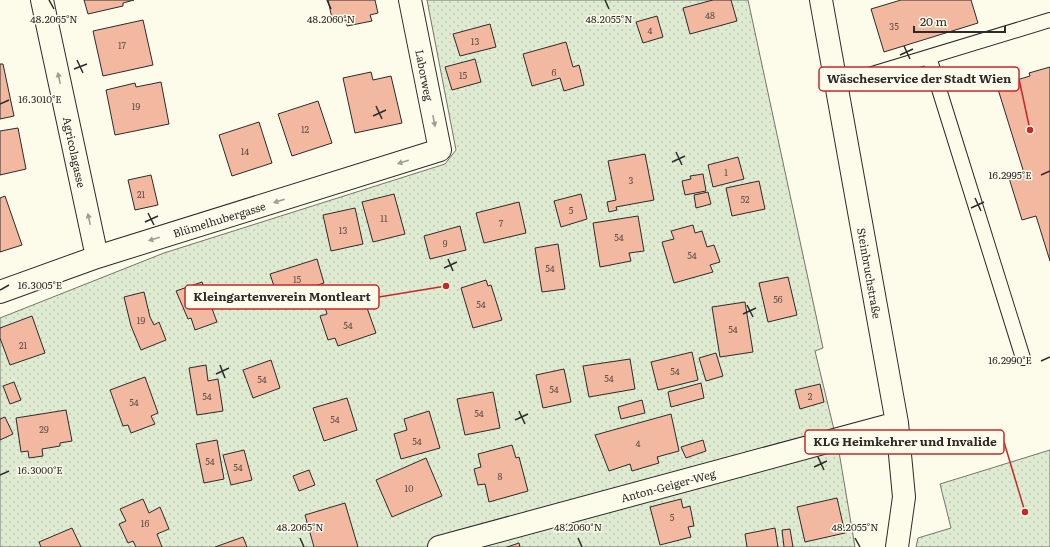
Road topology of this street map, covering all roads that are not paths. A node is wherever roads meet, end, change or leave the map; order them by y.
1 (42, 0) edge
2 (410, 0) edge
3 (821, 0) edge
4 (1050, 20) edge
5 (929, 57) junction
6 (836, 85) junction
7 (440, 150) joint
8 (97, 257) junction
9 (0, 292) edge
10 (1023, 358) dead end
11 (897, 423) junction
12 (439, 547) edge
13 (897, 547) edge

8 -> 1 street, Agricolagasse
2 -> 7 street, Laborweg
3 - 6 street, Steinbruchstraße
4 - 5 lane
5 - 6 lane
5 - 10 lane
6 - 11 street, Steinbruchstraße
7 -> 8 street, Blümelhubergasse
8 - 9 street, Blümelhubergasse
11 - 12 street, Anton-Geiger-Weg
11 - 13 street, Steinbruchstraße

